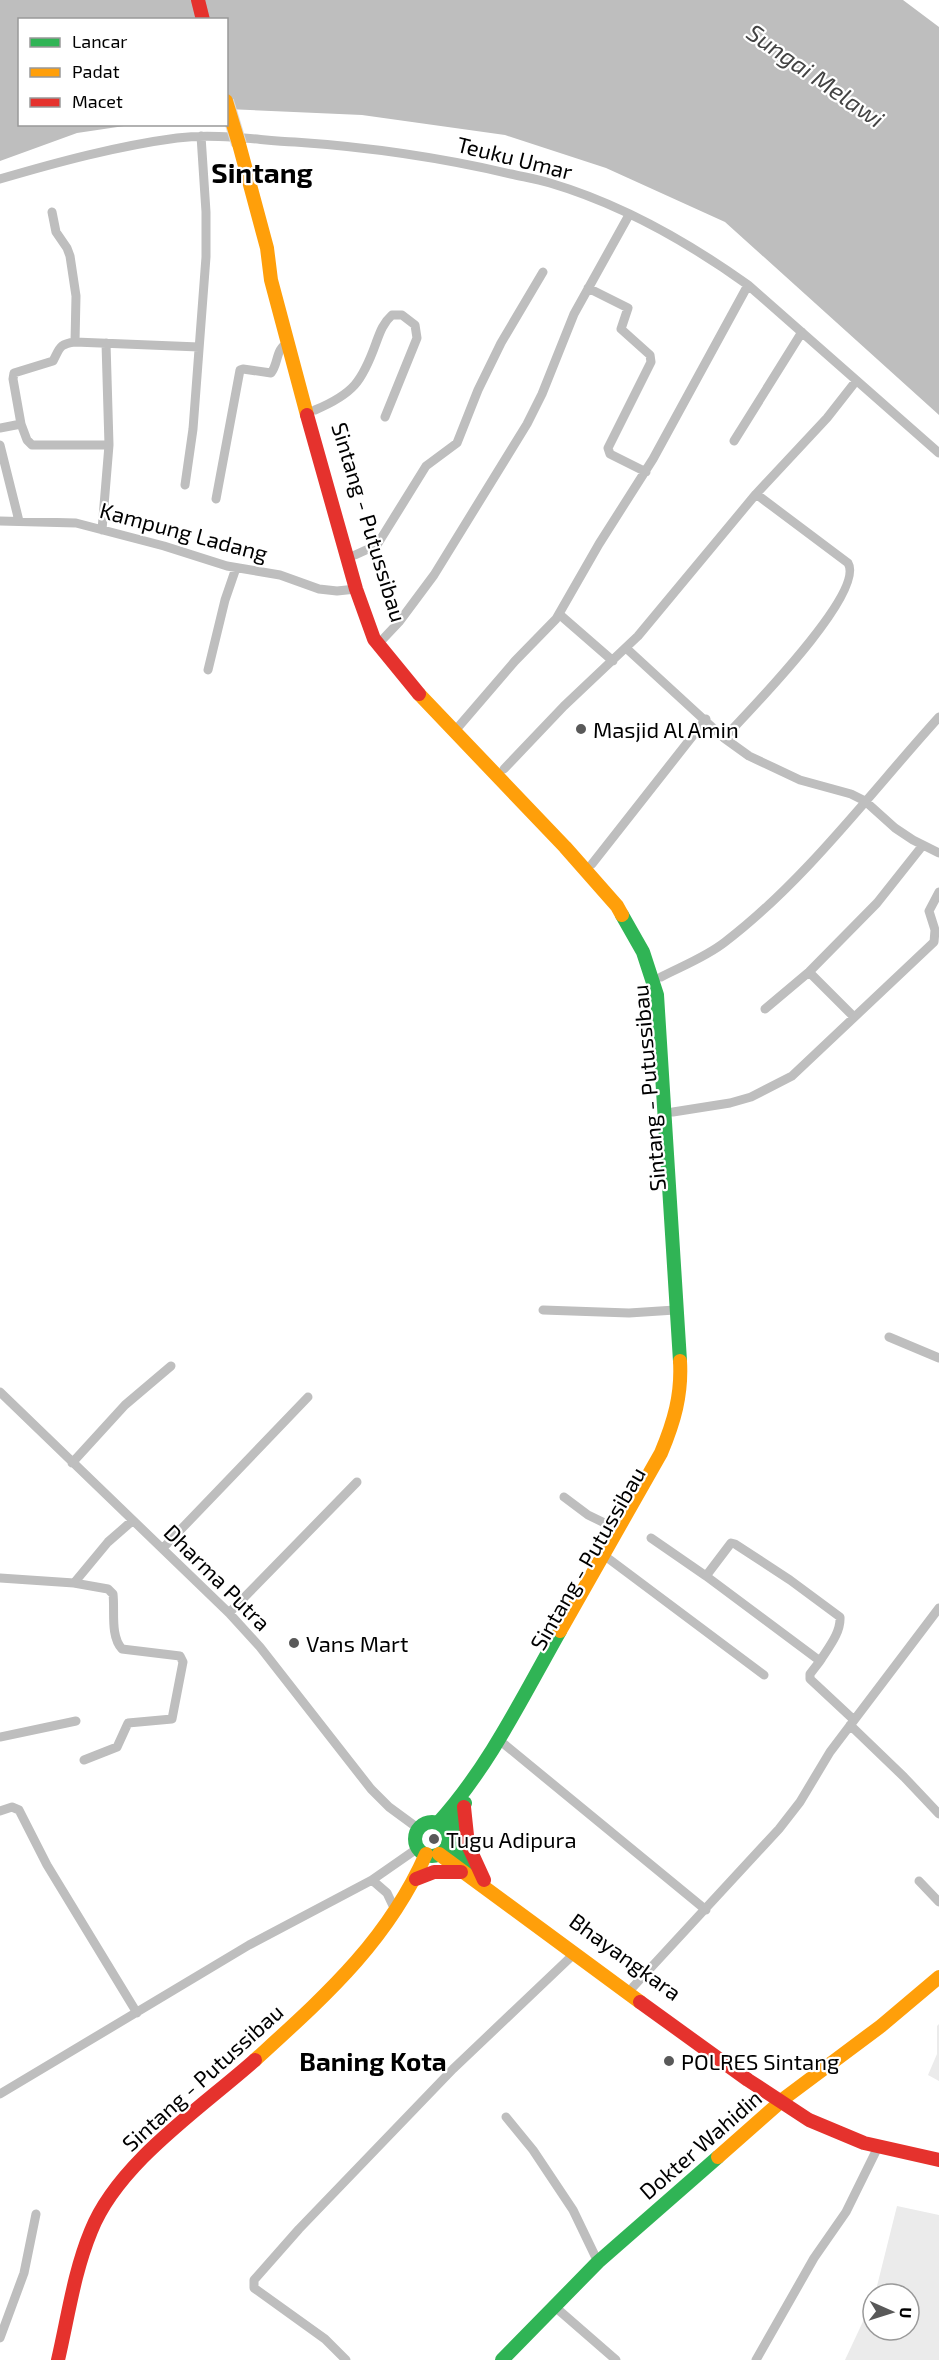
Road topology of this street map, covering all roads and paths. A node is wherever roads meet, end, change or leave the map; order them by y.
1 (198, 0) edge
2 (203, 18) edge
3 (228, 108) edge
4 (201, 136) junction
5 (0, 179) edge
6 (52, 212) dead end
7 (629, 215) junction
8 (267, 248) junction
9 (543, 272) dead end
10 (748, 285) junction
11 (588, 288) junction
12 (802, 332) junction
13 (75, 342) junction
14 (106, 343) junction
15 (288, 343) junction
16 (199, 347) junction
17 (855, 381) junction
18 (315, 410) junction
19 (385, 417) dead end
20 (21, 424) junction
21 (0, 428) edge
22 (734, 441) dead end
23 (0, 445) edge
24 (108, 445) junction
25 (939, 453) edge
26 (646, 472) junction
27 (185, 485) dead end
28 (756, 494) junction
29 (216, 499) dead end
30 (0, 521) edge
31 (20, 521) junction
32 (102, 530) junction
33 (355, 555) junction
34 (236, 568) junction
35 (356, 589) junction
36 (559, 614) junction
37 (383, 639) junction
38 (626, 648) junction
39 (613, 661) junction
40 (208, 670) dead end
41 (939, 717) edge
42 (706, 719) junction
43 (457, 728) junction
44 (724, 738) junction
45 (504, 769) junction
46 (865, 801) junction
47 (923, 845) junction
48 (939, 853) edge
49 (592, 864) junction
50 (939, 892) edge
51 (809, 972) junction
52 (661, 977) junction
53 (765, 1009) dead end
54 (854, 1017) junction
55 (673, 1112) junction
56 (673, 1170) junction
57 (543, 1310) dead end
58 (675, 1310) junction
59 (889, 1337) dead end
60 (939, 1358) edge
61 (171, 1366) dead end
62 (0, 1392) edge
63 (308, 1397) dead end
64 (72, 1463) junction
65 (357, 1482) dead end
66 (564, 1497) dead end
67 (132, 1521) junction
68 (617, 1529) junction
69 (651, 1538) dead end
70 (164, 1547) junction
71 (609, 1559) junction
72 (706, 1576) junction
73 (0, 1578) edge
74 (74, 1583) junction
75 (939, 1608) edge
76 (230, 1613) junction
77 (936, 1619) edge
78 (820, 1661) junction
79 (764, 1675) dead end
80 (76, 1721) dead end
81 (852, 1722) junction
82 (0, 1737) edge
83 (504, 1744) junction
84 (84, 1760) dead end
85 (464, 1805) junction
86 (0, 1811) edge
87 (939, 1814) edge
88 (438, 1823) junction
89 (419, 1829) junction
90 (436, 1847) junction
91 (461, 1872) junction
92 (416, 1878) junction
93 (372, 1880) junction
94 (484, 1880) junction
95 (919, 1881) dead end
96 (939, 1902) edge
97 (706, 1910) junction
98 (396, 1912) junction
99 (575, 1953) junction
100 (939, 1977) edge
101 (633, 1987) junction
102 (137, 2013) junction
103 (0, 2094) edge
104 (783, 2100) junction
105 (506, 2117) dead end
106 (878, 2147) junction
107 (939, 2152) edge
108 (939, 2160) edge
109 (36, 2214) dead end
110 (598, 2262) junction
111 (554, 2306) junction
112 (0, 2338) edge
113 (58, 2360) edge
114 (346, 2360) edge
115 (502, 2360) edge
116 (616, 2360) edge
117 (756, 2360) edge

1 - 2 main road
3 - 8 main road, Sintang - Putussibau, bridge
4 - 5 street, Teuku Umar
4 - 7 street, Teuku Umar
4 - 16 street
6 - 13 street
7 - 10 street, Teuku Umar
7 - 11 street
8 - 15 main road, Sintang - Putussibau
8 - 18 main road, Sintang - Putussibau
9 - 33 street
10 - 12 street, Teuku Umar
10 - 26 street
11 - 26 street
11 - 37 street
12 - 17 street, Teuku Umar
12 - 22 street
13 - 14 street
13 - 20 street
14 - 16 street
14 - 24 street
15 - 29 street
15 - 35 main road, Sintang - Putussibau
16 - 27 street
17 - 25 street, Teuku Umar
17 - 28 street
18 - 19 street
18 - 33 main road, Sintang - Putussibau
20 - 21 street
20 - 24 street
23 - 31 street
24 - 32 street
26 - 36 street
28 - 38 street
28 - 44 street
30 - 31 street, Kampung Ladang
31 - 32 street, Kampung Ladang
32 - 34 street, Kampung Ladang
33 - 37 main road, Sintang - Putussibau
34 - 35 street, Kampung Ladang
34 - 40 street
35 - 43 main road, Sintang - Putussibau
36 - 39 street
36 - 43 street
37 - 43 main road, Sintang - Putussibau
38 - 39 street
38 - 42 street
39 - 45 street
41 - 46 street
42 - 44 street
42 - 49 street
43 - 45 main road, Sintang - Putussibau
43 - 56 main road, Sintang - Putussibau
44 - 46 street
45 - 49 main road, Sintang - Putussibau
46 - 47 street
46 - 52 street
47 - 48 street
47 - 51 street
49 - 52 main road, Sintang - Putussibau
50 - 54 street
51 - 53 street
51 - 54 street
52 - 55 main road, Sintang - Putussibau
54 - 55 street
55 - 56 main road, Sintang - Putussibau
56 - 58 main road, Sintang - Putussibau
56 - 71 main road, Sintang - Putussibau
57 - 58 street
58 - 68 main road, Sintang - Putussibau
59 - 60 street
61 - 64 street
62 - 64 street, Dharma Putra
63 - 70 street
64 - 67 street, Dharma Putra
65 - 76 street
66 - 68 street
67 - 70 street, Dharma Putra
67 - 74 street
68 - 88 main road, Sintang - Putussibau
69 - 72 street
70 - 76 street, Dharma Putra
71 - 79 street
71 - 83 main road, Sintang - Putussibau
72 - 78 street
72 - 78 street
73 - 74 street
74 - 84 street
75 - 77 street
76 - 89 street, Dharma Putra
77 - 81 street
78 - 81 street
80 - 82 street
81 - 87 street
81 - 97 street
83 - 85 main road, Sintang - Putussibau
83 - 97 street
85 - 90 main road, Sintang - Putussibau
85 - 94 main road
86 - 102 street
88 - 89 main road
88 - 90 main road
89 - 90 main road
90 - 91 main road, Bhayangkara
90 - 92 main road, Sintang - Putussibau
90 - 93 street
90 - 94 main road, Bhayangkara
91 - 92 main road
91 - 99 main road, Bhayangkara
92 - 98 main road, Sintang - Putussibau
93 - 98 street
93 - 102 street
94 - 101 main road, Bhayangkara
95 - 96 street
97 - 101 street
98 - 113 main road, Sintang - Putussibau
99 - 104 main road, Bhayangkara
99 - 114 street
100 - 104 main road, Dokter Wahidin
101 - 104 main road, Bhayangkara
102 - 103 street
104 - 106 main road
104 - 107 main road
104 - 110 main road, Dokter Wahidin
105 - 110 street
106 - 108 main road
106 - 117 street
109 - 112 street
110 - 111 main road, Dokter Wahidin
111 - 115 main road, Dokter Wahidin
111 - 116 street

